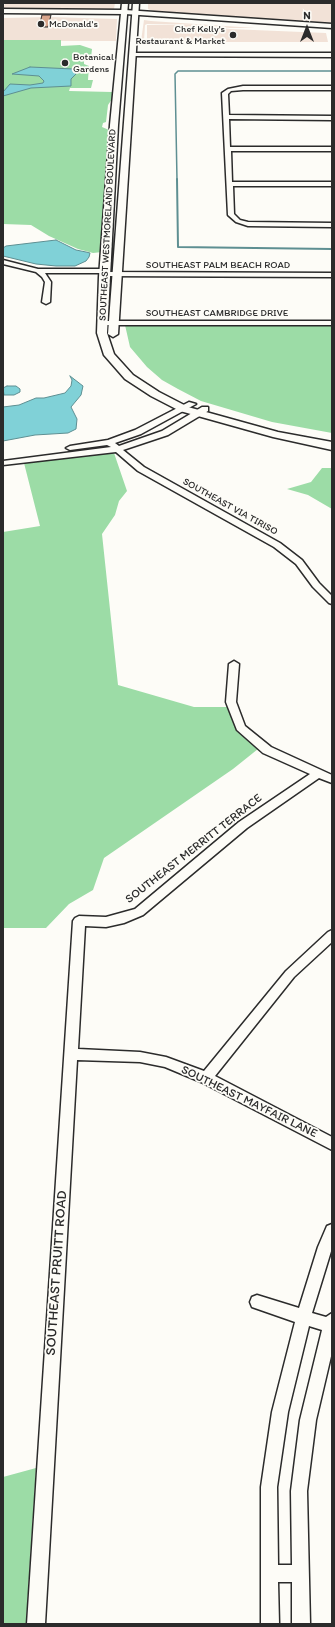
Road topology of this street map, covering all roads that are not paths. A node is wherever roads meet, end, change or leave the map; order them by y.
1 (126, 3) edge
2 (136, 3) edge
3 (3, 11) edge
4 (3, 15) edge
5 (125, 15) junction
6 (135, 15) junction
7 (330, 27) edge
8 (133, 54) junction
9 (332, 55) edge
10 (332, 88) edge
11 (226, 117) junction
12 (332, 118) edge
13 (228, 149) junction
14 (332, 149) edge
15 (230, 184) junction
16 (332, 184) edge
17 (332, 225) edge
18 (3, 262) edge
19 (38, 271) junction
20 (104, 274) junction
21 (116, 274) junction
22 (332, 275) edge
23 (46, 278) junction
24 (46, 302) dead end
25 (107, 323) junction
26 (332, 323) edge
27 (188, 406) junction
28 (202, 411) junction
29 (332, 439) edge
30 (109, 442) junction
31 (332, 446) edge
32 (118, 449) junction
33 (3, 456) edge
34 (3, 463) edge
35 (332, 601) edge
36 (234, 664) dead end
37 (317, 774) junction
38 (332, 779) edge
39 (79, 921) joint
40 (332, 935) edge
41 (70, 1054) junction
42 (206, 1078) junction
43 (332, 1144) edge
44 (332, 1231) edge
45 (257, 1302) dead end
46 (304, 1316) junction
47 (331, 1323) edge
48 (301, 1573) junction
49 (269, 1574) junction
50 (36, 1624) edge
51 (270, 1624) edge
52 (302, 1624) edge

1 - 5 street, SOUTHEAST WESTMORELAND BOULEVARD
2 - 6 street, SOUTHEAST WESTMORELAND BOULEVARD
3 - 5 main road
4 - 5 main road
5 - 6 main road
5 - 20 street, SOUTHEAST WESTMORELAND BOULEVARD
6 - 7 main road
6 - 7 main road
6 - 8 street, SOUTHEAST WESTMORELAND BOULEVARD
8 - 9 street
8 - 21 street, SOUTHEAST WESTMORELAND BOULEVARD
10 - 11 street
11 - 12 street
11 - 13 street
13 - 14 street
13 - 15 street
15 - 16 street
15 - 17 street
18 - 19 street
19 - 20 street
19 - 23 street
20 - 21 street, SOUTHEAST PALM BEACH ROAD
20 - 23 street
20 - 25 street, SOUTHEAST WESTMORELAND BOULEVARD
21 - 22 street, SOUTHEAST PALM BEACH ROAD
21 - 25 street, SOUTHEAST WESTMORELAND BOULEVARD
23 - 24 street
25 - 26 street, SOUTHEAST CAMBRIDGE DRIVE
25 - 27 street, SOUTHEAST WESTMORELAND BOULEVARD
27 - 28 street, SOUTHEAST WESTMORELAND BOULEVARD
27 - 30 street
28 - 29 street, SOUTHEAST WESTMORELAND BOULEVARD
28 - 31 street, SOUTHEAST WESTMORELAND BOULEVARD
28 - 32 street
30 - 32 street, SOUTHEAST VIA TIRISO
30 - 33 street
32 - 34 street
32 - 35 street, SOUTHEAST VIA TIRISO
36 - 37 street
37 - 38 street
37 - 39 street, SOUTHEAST MERRITT TERRACE
39 - 41 street, SOUTHEAST PRUITT ROAD
40 - 42 street
41 - 42 street, SOUTHEAST MAYFAIR LANE
41 - 50 street, SOUTHEAST PRUITT ROAD
42 - 43 street, SOUTHEAST MAYFAIR LANE
44 - 46 street
45 - 46 street
46 - 47 street
46 - 49 street
47 - 48 street
48 - 49 street
48 - 52 street
49 - 51 street

